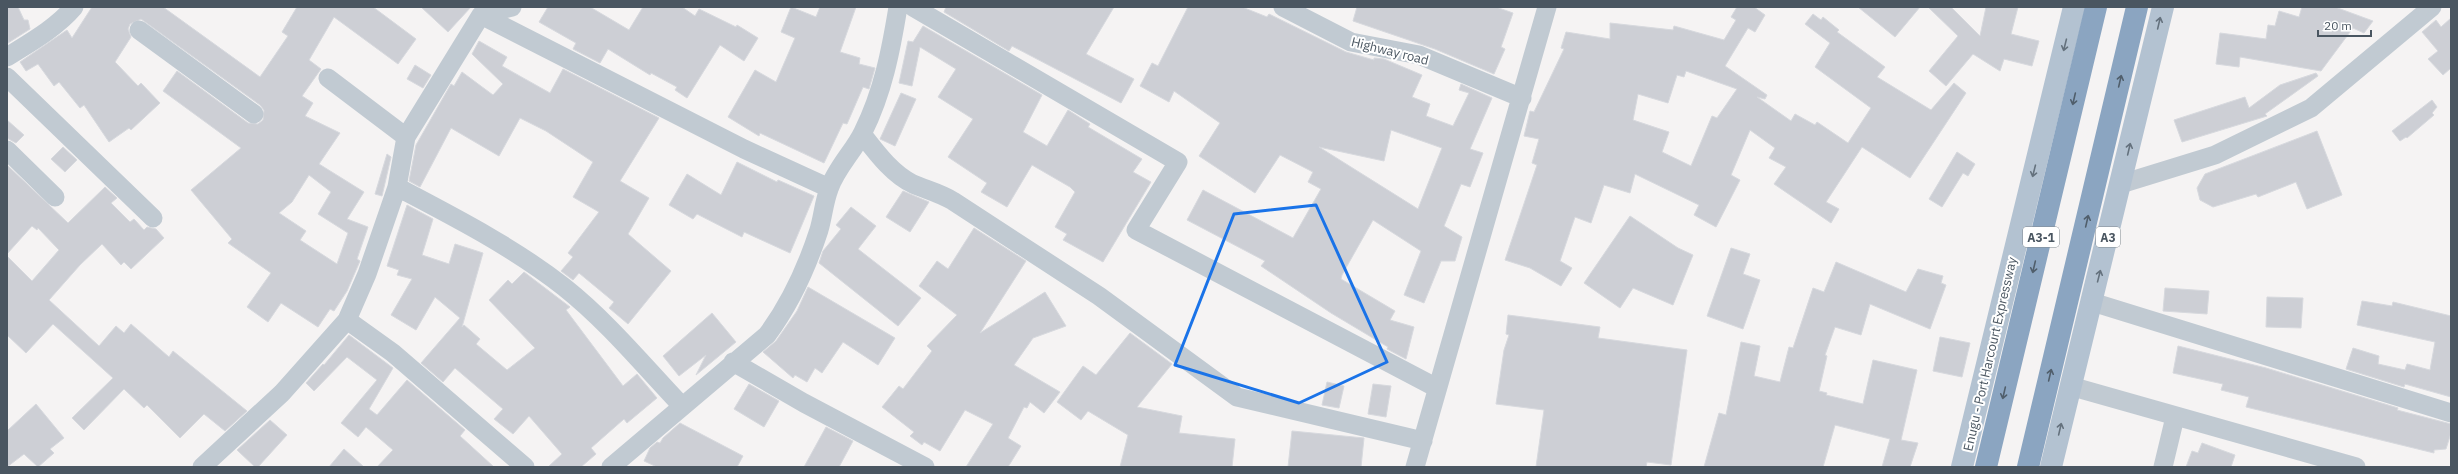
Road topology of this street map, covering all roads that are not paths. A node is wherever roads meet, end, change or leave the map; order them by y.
1 (74, 7) edge
2 (512, 7) edge
3 (898, 7) edge
4 (913, 7) edge
5 (1283, 7) edge
6 (1547, 7) edge
7 (2074, 7) edge
8 (2096, 7) edge
9 (2137, 7) edge
10 (2163, 7) edge
11 (2432, 7) edge
12 (481, 15) junction
13 (140, 30) dead end
14 (7, 57) edge
15 (7, 77) edge
16 (328, 78) dead end
17 (1522, 98) junction
18 (254, 114) dead end
19 (862, 134) junction
20 (406, 137) junction
21 (7, 150) edge
22 (2121, 184) junction
23 (397, 187) junction
24 (829, 188) junction
25 (55, 197) dead end
26 (153, 218) dead end
27 (2092, 302) junction
28 (347, 320) junction
29 (733, 362) junction
30 (2070, 386) junction
31 (1437, 388) junction
32 (682, 406) junction
33 (2451, 413) edge
34 (2176, 417) junction
35 (1423, 441) junction
36 (213, 464) edge
37 (2344, 465) edge
38 (525, 467) edge
39 (611, 467) edge
40 (925, 467) edge
41 (1415, 467) edge
42 (1962, 467) edge
43 (1986, 467) edge
44 (2028, 467) edge
45 (2051, 467) edge
46 (2163, 467) edge

1 - 14 street
2 - 12 street
3 - 19 street
4 - 31 street
5 - 17 street, Highway road
6 - 17 street
7 -> 42 main road, Enugu - Port Harcourt Expressway
8 -> 43 highway, Enugu - Port Harcourt Expressway / A3-1
44 -> 9 highway
22 -> 10 main road, A3
11 - 22 street
12 - 20 street
12 - 24 street
13 - 18 street
15 - 26 street
16 - 20 street
17 - 31 street
19 - 24 street
19 - 35 street
20 - 23 street
21 - 25 street
27 -> 22 main road, A3
23 - 28 street
23 - 32 street
24 - 29 street
27 - 30 main road, A3
27 - 33 street
28 - 36 street
28 - 38 street
29 - 32 street
29 - 40 street
30 - 34 street
45 -> 30 main road, A3
31 - 35 street
32 - 39 street
34 - 37 street
34 - 46 street
35 - 41 street

